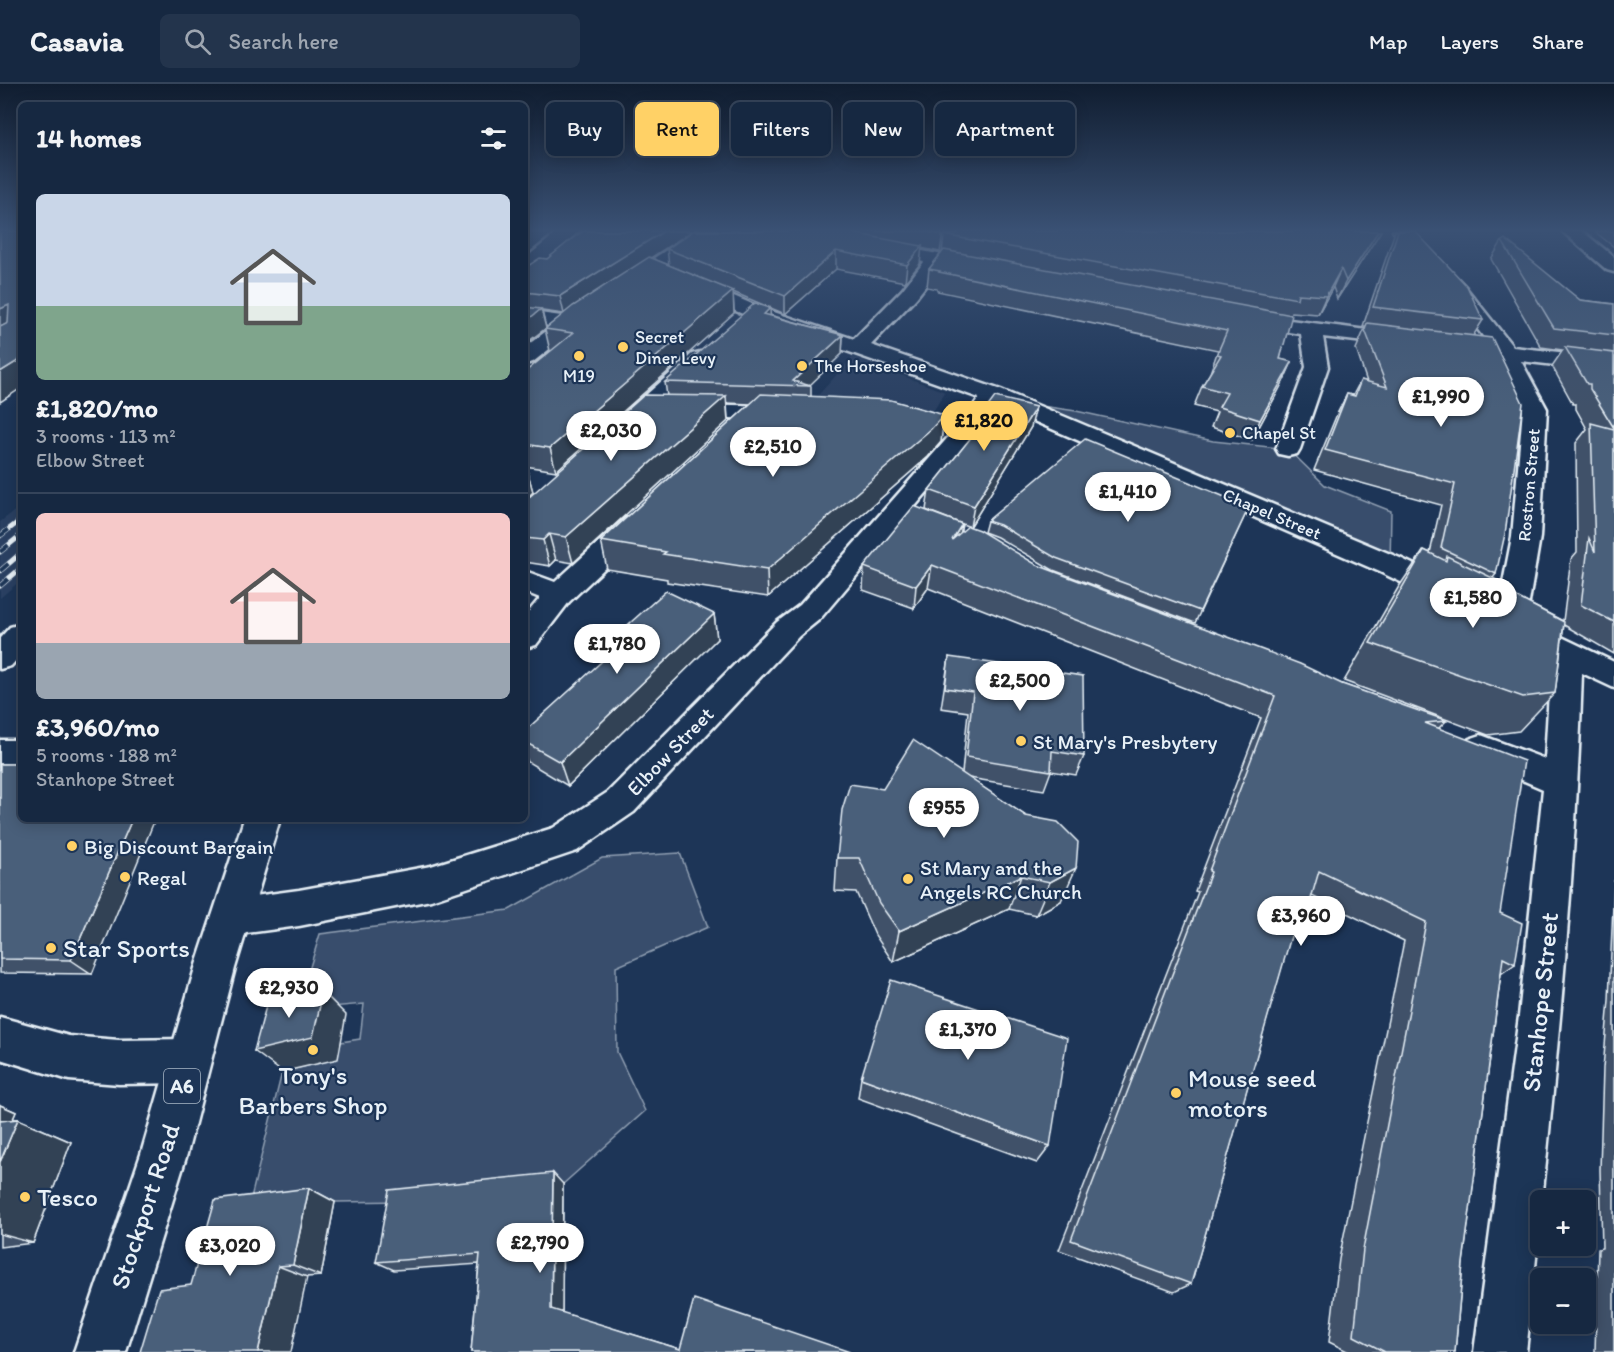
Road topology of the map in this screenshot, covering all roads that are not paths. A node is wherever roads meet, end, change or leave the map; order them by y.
1 (618, 290) edge
2 (683, 290) edge
3 (912, 290) edge
4 (1457, 290) edge
5 (1221, 316) edge
6 (528, 317) edge
7 (569, 322) junction
8 (735, 327) junction
9 (1311, 330) junction
10 (857, 348) junction
11 (1506, 352) junction
12 (528, 355) edge
13 (1614, 364) edge
14 (993, 395) junction
15 (641, 411) junction
16 (755, 412) junction
17 (812, 414) edge
18 (729, 436) edge
19 (608, 441) edge
20 (1288, 449) dead end
21 (650, 510) edge
22 (528, 582) edge
23 (559, 595) junction
24 (1490, 614) junction
25 (528, 633) edge
26 (18, 638) edge
27 (1567, 651) junction
28 (0, 658) edge
29 (1614, 676) edge
30 (1457, 738) edge
31 (0, 754) edge
32 (18, 754) edge
33 (1561, 781) junction
34 (261, 822) edge
35 (232, 917) junction
36 (0, 1038) edge
37 (188, 1061) junction
38 (100, 1352) edge
39 (1500, 1352) edge

1 - 7 main road
2 - 8 main road, Chapel Street
3 - 10 main road
4 - 11 main road, Rostron Street
5 - 9 main road
6 - 7 main road
7 - 12 main road
8 - 10 main road, Chapel Street
8 - 15 main road
9 - 11 main road
9 - 20 main road
10 - 14 main road, Chapel Street
11 - 13 main road
11 - 24 main road, Rostron Street
14 - 24 main road, Chapel Street
14 - 35 main road, Elbow Street
15 - 16 main road
15 - 19 main road
16 - 17 main road
16 - 18 main road
21 - 23 main road
22 - 23 main road
23 - 25 main road
24 - 27 main road, Chapel Street
26 - 28 main road
27 - 29 main road, Chapel Street
27 - 33 main road, Stanhope Street
30 - 33 main road
31 - 32 main road
33 - 39 main road, Stanhope Street
34 - 35 main road, Stockport Road / A6
35 - 37 main road, Stockport Road / A6
36 - 37 main road
37 - 38 main road, Stockport Road / A6

